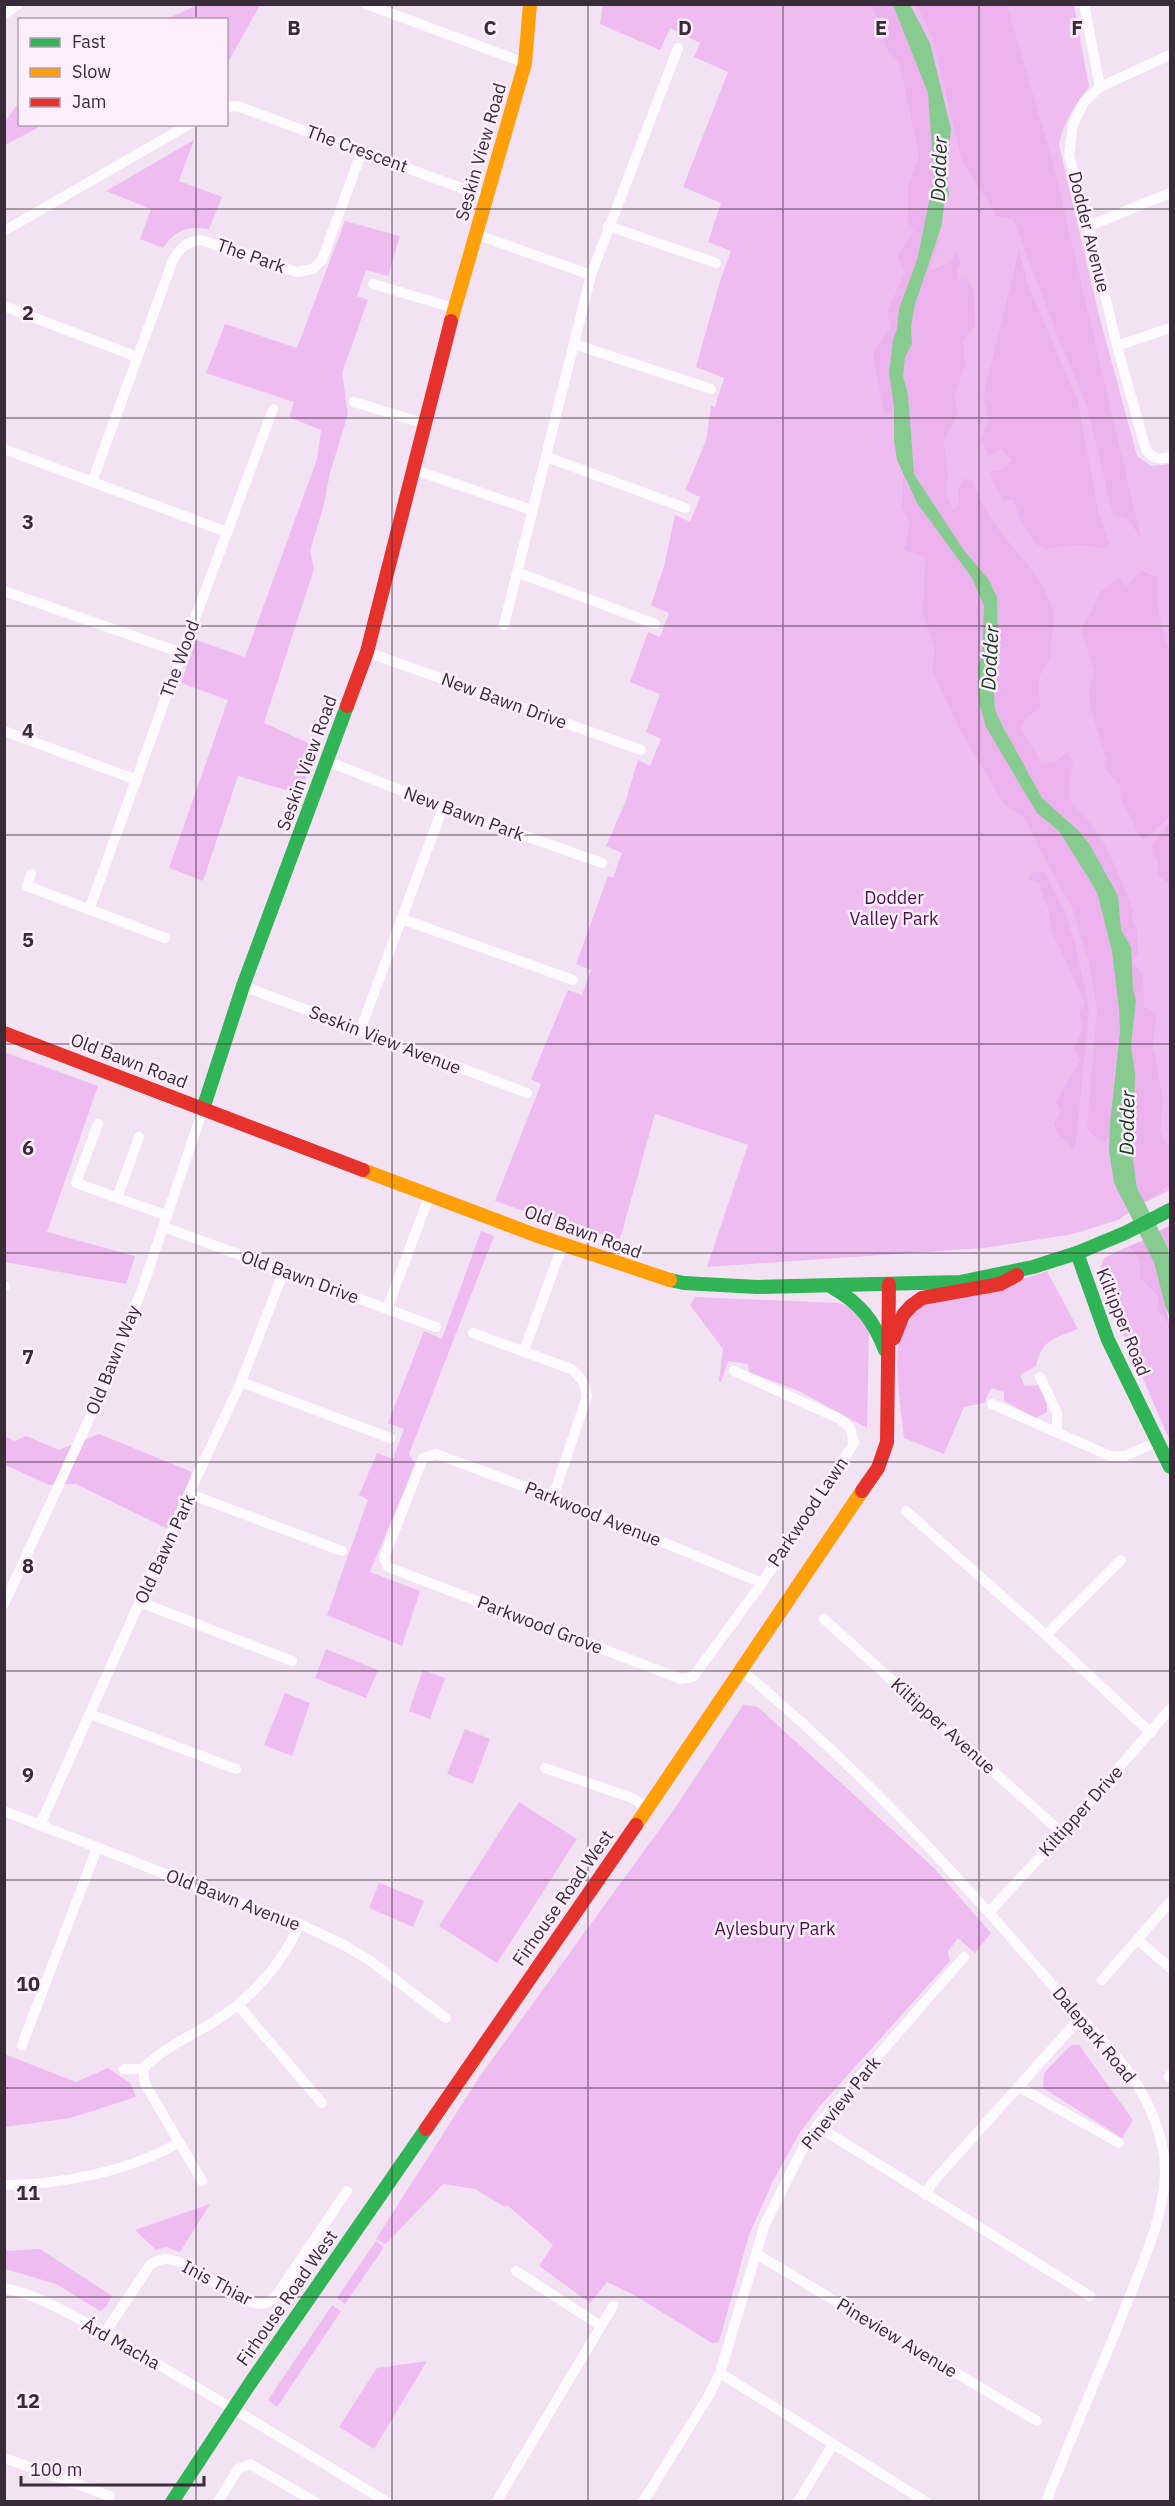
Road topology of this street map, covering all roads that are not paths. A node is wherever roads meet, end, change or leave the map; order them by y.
1 (19, 4) edge
2 (366, 4) edge
3 (530, 4) edge
4 (1084, 4) edge
5 (4, 14) edge
6 (678, 48) dead end
7 (1170, 54) edge
8 (525, 63) junction
9 (1100, 87) junction
10 (228, 107) edge
11 (187, 126) edge
12 (362, 151) junction
13 (1170, 194) edge
14 (486, 197) junction
15 (608, 226) junction
16 (1089, 226) junction
17 (4, 231) edge
18 (476, 234) junction
19 (716, 263) dead end
20 (591, 275) junction
21 (373, 284) dead end
22 (4, 306) edge
23 (454, 308) junction
24 (1170, 328) edge
25 (574, 344) junction
26 (1117, 346) junction
27 (137, 357) junction
28 (711, 388) dead end
29 (354, 402) dead end
30 (273, 409) dead end
31 (423, 423) junction
32 (4, 449) edge
33 (547, 457) junction
34 (1170, 457) edge
35 (412, 469) junction
36 (92, 482) junction
37 (685, 508) dead end
38 (532, 510) junction
39 (227, 532) junction
40 (519, 573) junction
41 (4, 591) edge
42 (504, 624) dead end
43 (655, 624) dead end
44 (367, 652) junction
45 (182, 653) junction
46 (4, 731) edge
47 (641, 750) dead end
48 (327, 762) junction
49 (137, 780) junction
50 (443, 807) junction
51 (602, 863) dead end
52 (31, 874) dead end
53 (89, 910) junction
54 (402, 919) junction
55 (165, 938) dead end
56 (573, 980) dead end
57 (243, 986) junction
58 (360, 1031) junction
59 (4, 1033) edge
60 (527, 1094) dead end
61 (203, 1109) junction
62 (98, 1124) dead end
63 (139, 1137) dead end
64 (430, 1194) junction
65 (117, 1198) junction
66 (1168, 1211) edge
67 (166, 1222) junction
68 (563, 1244) junction
69 (1077, 1253) junction
70 (1033, 1267) junction
71 (284, 1271) junction
72 (889, 1284) junction
73 (831, 1287) junction
74 (387, 1309) junction
75 (436, 1327) dead end
76 (473, 1333) dead end
77 (524, 1351) junction
78 (888, 1361) junction
79 (734, 1371) dead end
80 (1040, 1377) dead end
81 (241, 1382) junction
82 (992, 1404) dead end
83 (1057, 1433) junction
84 (390, 1438) dead end
85 (1157, 1442) junction
86 (423, 1458) joint
87 (1170, 1467) edge
88 (190, 1494) junction
89 (553, 1497) junction
90 (906, 1511) dead end
91 (342, 1551) dead end
92 (1121, 1560) dead end
93 (762, 1583) junction
94 (140, 1602) junction
95 (4, 1604) edge
96 (824, 1619) dead end
97 (1046, 1635) junction
98 (292, 1661) dead end
99 (740, 1670) junction
100 (1170, 1709) edge
101 (90, 1714) junction
102 (1151, 1733) junction
103 (544, 1768) dead end
104 (236, 1769) dead end
105 (647, 1807) junction
106 (4, 1811) edge
107 (40, 1825) junction
108 (1062, 1833) junction
109 (97, 1848) junction
110 (1170, 1902) edge
111 (989, 1912) junction
112 (300, 1924) junction
113 (1138, 1941) junction
114 (964, 1957) dead end
115 (1170, 1968) edge
116 (1102, 1980) dead end
117 (238, 2005) junction
118 (446, 2018) dead end
119 (1080, 2018) junction
120 (22, 2045) dead end
121 (124, 2069) dead end
122 (143, 2069) junction
123 (1019, 2087) junction
124 (322, 2103) dead end
125 (817, 2126) junction
126 (178, 2143) junction
127 (1119, 2143) dead end
128 (202, 2181) dead end
129 (4, 2185) edge
130 (347, 2191) dead end
131 (925, 2195) junction
132 (758, 2255) junction
133 (516, 2271) dead end
134 (4, 2288) edge
135 (1090, 2296) dead end
136 (613, 2306) dead end
137 (601, 2326) junction
138 (104, 2334) junction
139 (720, 2373) junction
140 (233, 2408) junction
141 (1037, 2421) dead end
142 (833, 2444) junction
143 (4, 2458) edge
144 (110, 2496) dead end
145 (172, 2502) edge
146 (218, 2502) edge
147 (315, 2502) edge
148 (387, 2502) edge
149 (496, 2502) edge
150 (643, 2502) edge
151 (798, 2502) edge
152 (926, 2502) edge
153 (1046, 2502) edge

1 - 5 street
2 - 8 street
3 - 8 street, Seskin View Road
4 - 9 street
6 - 15 street
7 - 9 street, Dodder Avenue
8 - 14 street, Seskin View Road
9 - 16 street, Dodder Avenue
10 - 12 street, The Crescent
11 - 17 street
12 - 14 street, The Crescent
12 - 27 street, The Park
13 - 16 street
14 - 18 street, Seskin View Road
15 - 19 street
15 - 20 street
16 - 26 street, Dodder Avenue
18 - 20 street
18 - 23 street, Seskin View Road
20 - 25 street
21 - 23 street
22 - 27 street
23 - 31 street, Seskin View Road
24 - 26 street
25 - 28 street
25 - 33 street
26 - 34 street, Dodder Avenue
27 - 36 street, The Park
29 - 31 street
30 - 39 street, The Wood
31 - 35 street, Seskin View Road
32 - 36 street
33 - 37 street
33 - 38 street
35 - 38 street
35 - 44 street, Seskin View Road
36 - 39 street
38 - 40 street
39 - 45 street, The Wood
40 - 42 street
40 - 43 street
41 - 45 street
44 - 47 street, New Bawn Drive
44 - 48 street, Seskin View Road
45 - 49 street, The Wood
46 - 49 street
48 - 50 street, New Bawn Park
48 - 57 street, Seskin View Road
49 - 53 street, The Wood
50 - 51 street, New Bawn Park
50 - 54 street
52 - 53 street
53 - 55 street
54 - 56 street
54 - 58 street
57 - 58 street, Seskin View Avenue
57 - 61 street, Seskin View Road
58 - 60 street, Seskin View Avenue
59 - 61 street, Old Bawn Road
61 - 64 street, Old Bawn Road
61 - 67 street, Old Bawn Way
62 - 65 street, Old Bawn Drive
63 - 65 street
64 - 68 street, Old Bawn Road
64 - 74 street
65 - 67 street, Old Bawn Drive
66 - 69 street, Old Bawn Road
67 - 71 street, Old Bawn Drive
67 - 95 street, Old Bawn Way
68 - 73 street, Old Bawn Road
68 - 77 street
69 - 70 street, Old Bawn Road
69 - 85 street, Kiltipper Road
70 - 72 street, Old Bawn Road
70 - 78 street
71 - 74 street, Old Bawn Drive
71 - 81 street, Old Bawn Park
72 - 73 street, Old Bawn Road
72 - 78 street, Firhouse Road West
73 - 78 street
74 - 75 street, Old Bawn Drive
76 - 77 street
77 - 89 street
78 - 99 street, Firhouse Road West
79 - 93 street, Parkwood Lawn
80 - 83 street
81 - 84 street
81 - 88 street, Old Bawn Park
82 - 83 street
83 - 85 street
85 - 87 street, Kiltipper Road
86 - 89 street, Parkwood Avenue
86 - 93 street, Parkwood Grove
88 - 91 street
88 - 94 street, Old Bawn Park
89 - 93 street, Parkwood Avenue
90 - 97 street
92 - 97 street
94 - 98 street
94 - 101 street, Old Bawn Park
96 - 108 street, Kiltipper Avenue
97 - 102 street
99 - 105 street, Firhouse Road West
99 - 111 street, Dalepark Road
100 - 102 street, Kiltipper Drive
101 - 104 street
101 - 107 street, Old Bawn Park
102 - 108 street, Kiltipper Drive
103 - 105 street
105 - 140 street, Firhouse Road West
106 - 107 street, Old Bawn Avenue
107 - 109 street, Old Bawn Avenue
108 - 111 street, Kiltipper Drive
109 - 112 street, Old Bawn Avenue
109 - 120 street
110 - 113 street
111 - 119 street, Dalepark Road
112 - 117 street
112 - 118 street, Old Bawn Avenue
113 - 115 street
113 - 116 street
114 - 125 street, Pineview Park
117 - 122 street
117 - 124 street
119 - 123 street
119 - 153 street, Dalepark Road
121 - 122 street
122 - 126 street
123 - 127 street
123 - 131 street
125 - 131 street
125 - 132 street, Pineview Park
126 - 128 street
126 - 129 street
130 - 138 street, Inis Thiar
131 - 135 street
132 - 139 street, Pineview Park
132 - 141 street, Pineview Avenue
133 - 137 street
134 - 138 street, Árd Macha
136 - 137 street
137 - 149 street
138 - 140 street, Árd Macha
139 - 142 street
139 - 150 street, Pineview Park
140 - 145 street, Firhouse Road West
140 - 148 street, Árd Macha
142 - 151 street
142 - 152 street
143 - 144 street
146 - 147 street

